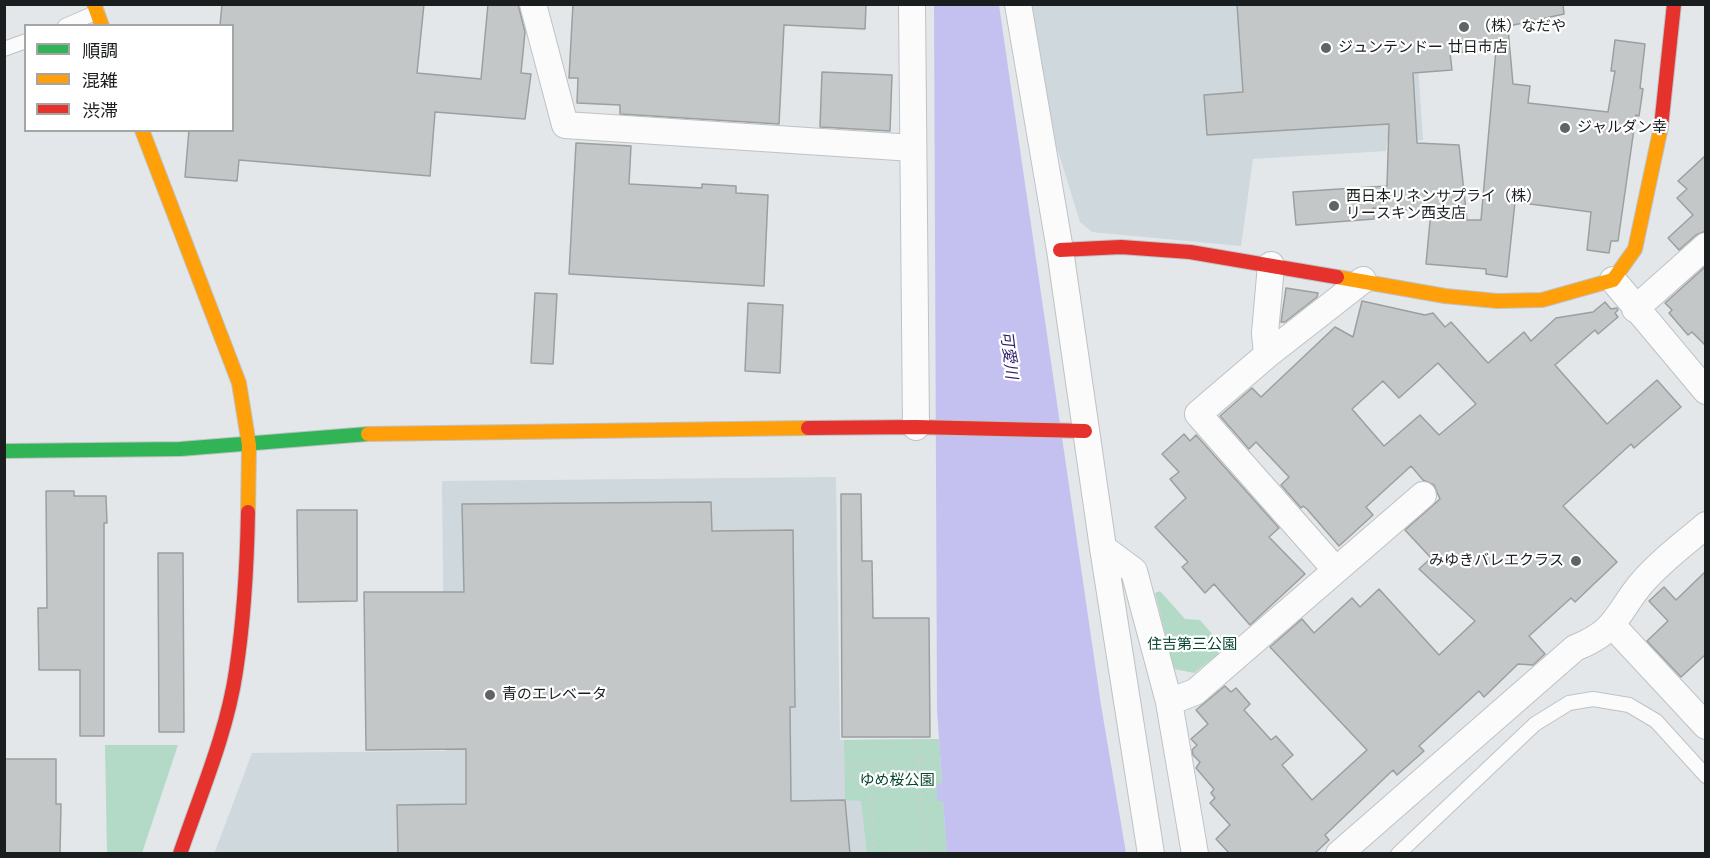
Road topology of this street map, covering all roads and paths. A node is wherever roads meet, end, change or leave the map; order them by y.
1 (533, 4) edge
2 (912, 4) edge
3 (1018, 4) edge
4 (1674, 4) edge
5 (98, 14) edge
6 (70, 24) edge
7 (24, 42) edge
8 (4, 49) edge
9 (143, 132) edge
10 (913, 148) junction
11 (1706, 246) edge
12 (1060, 250) junction
13 (1271, 265) junction
14 (1363, 280) junction
15 (1613, 280) junction
16 (1635, 309) junction
17 (1267, 355) junction
18 (1706, 391) edge
19 (924, 427) junction
20 (1077, 430) junction
21 (249, 445) junction
22 (4, 451) edge
23 (1423, 495) dead end
24 (1706, 525) edge
25 (1103, 548) junction
26 (1335, 569) junction
27 (1613, 626) junction
28 (1169, 702) junction
29 (1706, 726) edge
30 (916, 739) dead end
31 (917, 760) junction
32 (928, 760) dead end
33 (845, 765) dead end
34 (845, 774) dead end
35 (1706, 776) edge
36 (930, 781) dead end
37 (920, 782) junction
38 (926, 852) edge
39 (180, 854) edge
40 (874, 854) edge
41 (884, 854) edge
42 (932, 854) edge
43 (1151, 854) edge
44 (1195, 854) edge
45 (1339, 854) edge
46 (1398, 854) edge

1 - 10 street
2 - 10 street
3 - 12 street
4 - 15 street
5 - 6 lane
7 - 8 lane
9 - 21 street
10 - 19 street
11 - 16 street
12 - 13 street
12 - 20 street
13 - 14 street
13 - 17 street
14 - 15 street
14 - 17 street
15 - 16 street
16 - 18 street
17 - 26 street
19 - 20 street
19 - 21 street
20 - 25 street
21 - 22 street
21 - 39 street
23 - 26 street
24 - 27 street
25 - 28 street
25 - 43 street
26 - 28 street
27 - 29 street
27 - 45 street
28 - 44 street
30 - 31 path
31 - 32 path
31 - 37 path
33 - 37 path
34 - 40 path
35 - 46 lane
36 - 37 path
37 - 38 path
38 - 41 path
38 - 42 path

